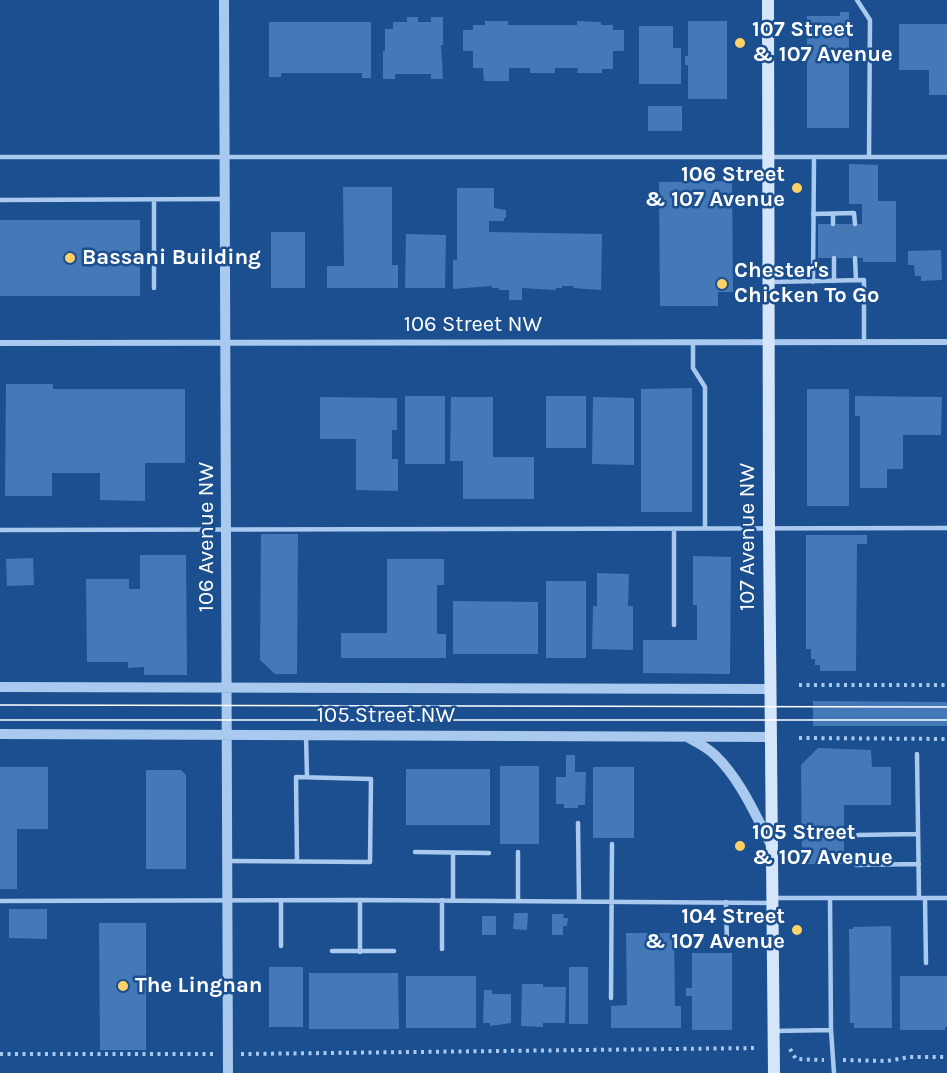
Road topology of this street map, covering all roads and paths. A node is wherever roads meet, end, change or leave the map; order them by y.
1 (224, 0) edge
2 (768, 0) edge
3 (857, 0) edge
4 (0, 157) edge
5 (769, 157) junction
6 (225, 158) junction
7 (814, 158) junction
8 (869, 158) junction
9 (947, 158) edge
10 (225, 199) junction
11 (0, 200) edge
12 (154, 200) junction
13 (813, 213) junction
14 (833, 213) junction
15 (833, 224) dead end
16 (855, 224) dead end
17 (834, 258) dead end
18 (855, 258) dead end
19 (856, 280) junction
20 (834, 281) junction
21 (769, 282) junction
22 (813, 282) junction
23 (154, 288) dead end
24 (693, 342) junction
25 (769, 342) junction
26 (864, 342) junction
27 (947, 342) edge
28 (0, 343) edge
29 (226, 344) junction
30 (705, 528) junction
31 (769, 528) junction
32 (947, 528) edge
33 (674, 529) junction
34 (0, 530) edge
35 (227, 531) junction
36 (674, 625) dead end
37 (799, 685) dead end
38 (947, 685) edge
39 (0, 687) edge
40 (228, 688) junction
41 (771, 688) junction
42 (0, 734) edge
43 (227, 734) junction
44 (306, 735) junction
45 (687, 737) junction
46 (771, 737) junction
47 (799, 738) dead end
48 (947, 739) edge
49 (917, 754) dead end
50 (307, 777) junction
51 (578, 823) dead end
52 (918, 834) junction
53 (858, 835) dead end
54 (612, 844) dead end
55 (773, 848) junction
56 (415, 852) dead end
57 (518, 852) dead end
58 (453, 853) junction
59 (489, 853) dead end
60 (229, 861) junction
61 (297, 861) junction
62 (919, 864) junction
63 (856, 865) dead end
64 (830, 898) junction
65 (922, 898) junction
66 (947, 898) edge
67 (229, 900) junction
68 (281, 900) junction
69 (360, 900) junction
70 (441, 900) junction
71 (453, 900) junction
72 (773, 900) junction
73 (0, 901) edge
74 (518, 901) junction
75 (579, 902) junction
76 (611, 902) junction
77 (726, 902) junction
78 (727, 945) dead end
79 (281, 946) dead end
80 (442, 950) dead end
81 (332, 951) dead end
82 (394, 951) dead end
83 (360, 952) junction
84 (926, 963) dead end
85 (611, 998) dead end
86 (831, 1030) junction
87 (774, 1031) junction
88 (775, 1048) junction
89 (0, 1054) edge
90 (228, 1054) junction
91 (947, 1057) edge
92 (832, 1060) junction
93 (228, 1073) edge
94 (774, 1073) edge
95 (834, 1073) edge

1 - 6 street, 106 Avenue NW
2 - 5 main road, 107 Avenue NW
3 - 8 lane
4 - 6 lane
5 - 6 lane
5 - 7 lane
5 - 21 main road, 107 Avenue NW
6 - 10 street, 106 Avenue NW
7 - 8 lane
7 - 13 lane
8 - 9 lane
10 - 12 lane
10 - 29 street, 106 Avenue NW
11 - 12 lane
12 - 23 lane
13 - 14 lane
13 - 22 lane
14 - 15 lane
14 - 16 lane
17 - 20 lane
18 - 19 lane
19 - 20 lane
19 - 26 lane
20 - 22 lane
21 - 22 lane
21 - 25 main road, 107 Avenue NW
24 - 25 street, 106 Street NW
24 - 29 street, 106 Street NW
24 - 30 lane
25 - 26 street, 106 Street NW
25 - 31 main road, 107 Avenue NW
26 - 27 street, 106 Street NW
28 - 29 street, 106 Street NW
29 - 35 street, 106 Avenue NW
30 - 31 lane
30 - 33 lane
31 - 32 lane
31 - 41 main road, 107 Avenue NW
33 - 35 lane
33 - 36 lane
34 - 35 lane
35 - 40 street, 106 Avenue NW
37 - 38 path
39 - 40 street, 105 Street NW
40 - 41 street, 105 Street NW
40 - 43 street, 106 Avenue NW
41 - 46 main road, 107 Avenue NW
42 - 43 street, 105 Street NW
43 - 44 street, 105 Street NW
43 - 60 street, 106 Avenue NW
44 - 45 street, 105 Street NW
44 - 50 lane
45 - 46 street, 105 Street NW
45 - 55 street
46 - 55 main road, 107 Avenue NW
47 - 48 path
49 - 52 lane
50 - 61 lane
50 - 61 lane
51 - 75 lane
52 - 53 lane
52 - 62 lane
54 - 76 lane
55 - 72 main road, 107 Avenue NW
56 - 58 lane
57 - 74 lane
58 - 59 lane
58 - 71 lane
60 - 61 lane
60 - 67 street, 106 Avenue NW
62 - 63 lane
62 - 65 lane
64 - 65 lane
64 - 72 lane
64 - 86 lane
65 - 66 lane
65 - 84 lane
67 - 68 lane
67 - 73 lane
67 - 90 street, 106 Avenue NW
68 - 69 lane
68 - 79 lane
69 - 70 lane
69 - 83 lane
70 - 71 lane
70 - 80 lane
71 - 74 lane
72 - 77 lane
72 - 87 main road, 107 Avenue NW
74 - 75 lane
75 - 76 lane
76 - 77 lane
76 - 85 lane
77 - 78 lane
81 - 83 lane
82 - 83 lane
86 - 87 lane
86 - 92 lane
87 - 88 main road, 107 Avenue NW
88 - 90 path
88 - 92 path
88 - 94 main road, 107 Avenue NW
89 - 90 path
90 - 93 street, 106 Avenue NW
91 - 92 path
92 - 95 lane

